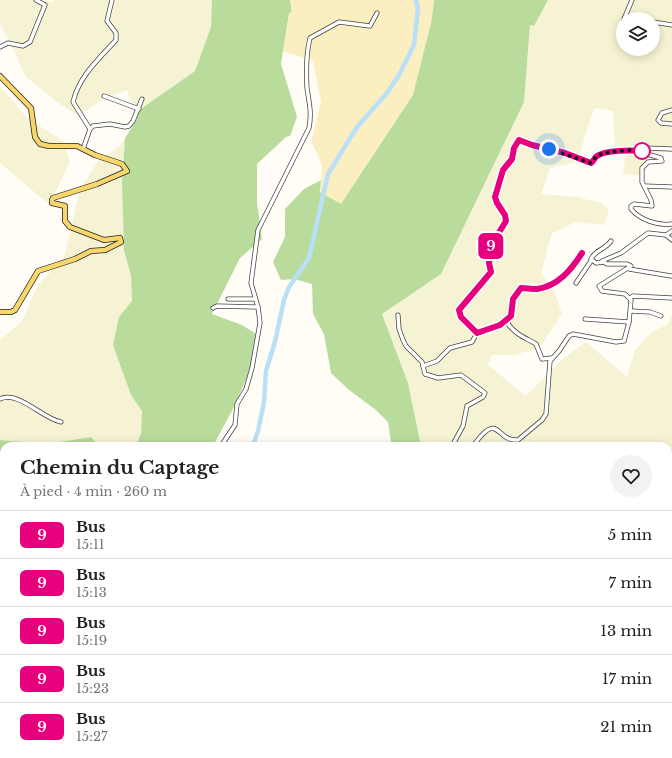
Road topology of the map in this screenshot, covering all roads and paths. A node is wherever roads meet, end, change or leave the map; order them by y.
1 (36, 0) edge
2 (112, 0) edge
3 (632, 0) edge
4 (627, 12) edge
5 (377, 13) dead end
6 (660, 23) edge
7 (672, 25) edge
8 (0, 47) edge
9 (0, 76) edge
10 (104, 96) dead end
11 (142, 99) dead end
12 (139, 109) junction
13 (672, 110) edge
14 (672, 124) edge
15 (90, 129) junction
16 (83, 149) junction
17 (672, 149) edge
18 (642, 151) junction
19 (644, 186) junction
20 (672, 187) edge
21 (672, 224) edge
22 (672, 231) edge
23 (666, 235) junction
24 (672, 240) edge
25 (611, 241) dead end
26 (582, 253) dead end
27 (591, 261) junction
28 (603, 262) junction
29 (629, 269) junction
30 (671, 276) dead end
31 (576, 283) dead end
32 (630, 298) junction
33 (672, 298) edge
34 (228, 299) dead end
35 (255, 299) junction
36 (258, 307) junction
37 (213, 308) dead end
38 (631, 311) junction
39 (0, 312) edge
40 (398, 315) dead end
41 (661, 316) dead end
42 (509, 318) junction
43 (585, 319) dead end
44 (629, 322) junction
45 (477, 333) junction
46 (552, 358) junction
47 (423, 366) junction
48 (0, 399) edge
49 (61, 422) dead end
50 (224, 442) edge
51 (454, 442) edge
52 (476, 442) edge

1 - 8 street
2 - 15 street
3 - 4 street
5 - 35 street
6 - 7 street
9 - 16 main road
10 - 12 street
11 - 12 street
12 - 15 street
13 - 14 street
15 - 16 street
16 - 39 main road
17 - 18 street
18 - 19 street
18 - 45 street
19 - 20 street
19 - 21 street
22 - 23 street
23 - 24 street
23 - 28 street
25 - 27 street
26 - 42 street
27 - 28 street
27 - 31 street
28 - 29 street
29 - 30 street
29 - 32 street
32 - 33 street
32 - 38 street
34 - 35 street
35 - 36 street
36 - 37 street
36 - 50 street
38 - 41 street
38 - 44 street
40 - 47 street
42 - 45 street
42 - 46 street
43 - 44 street
44 - 46 street
45 - 47 street
46 - 52 street
47 - 51 street
48 - 49 street

